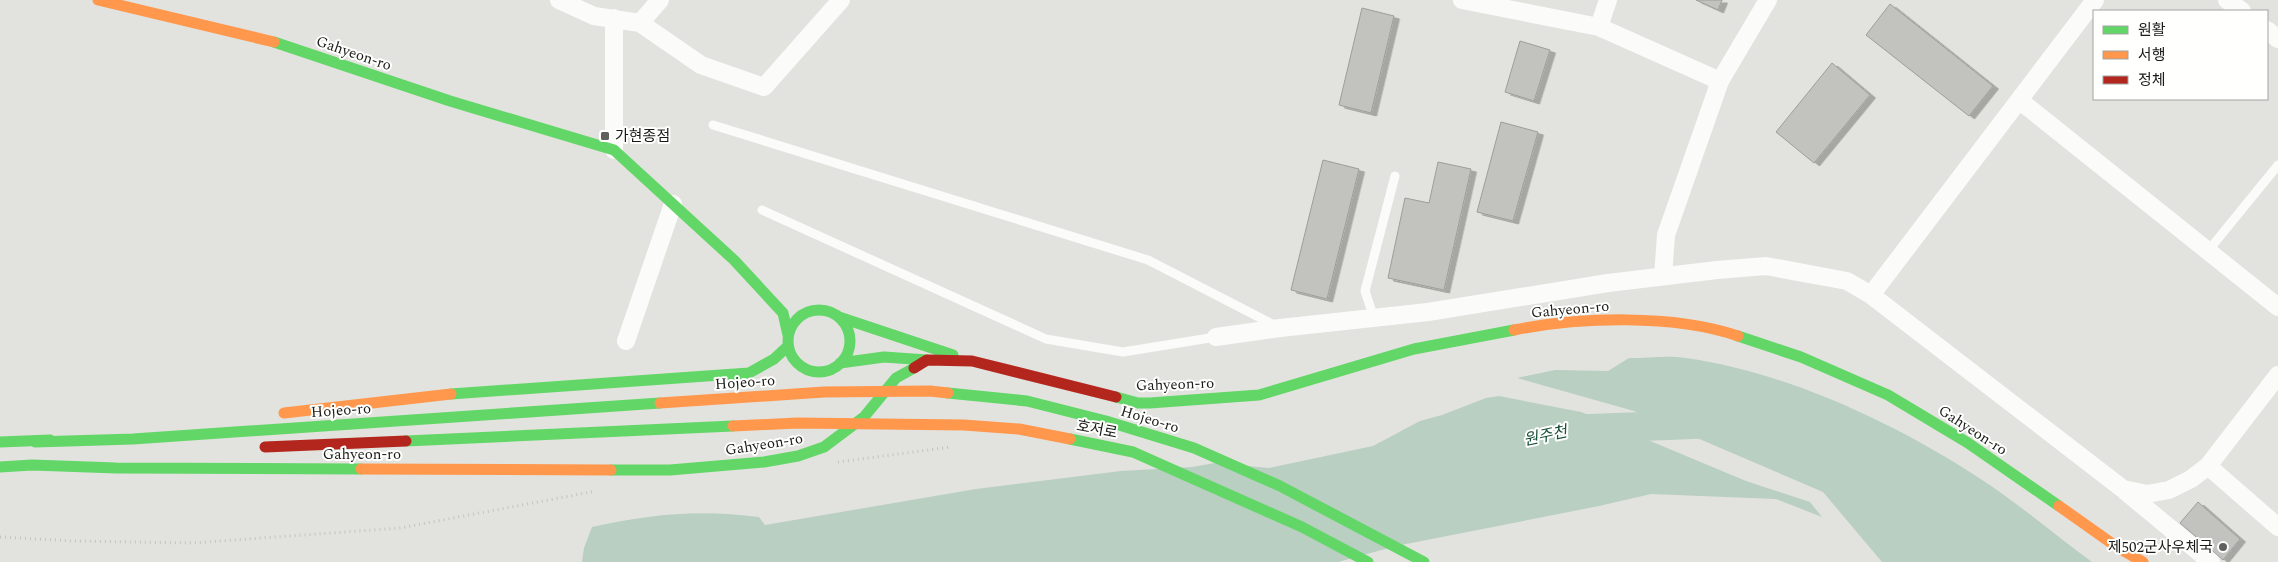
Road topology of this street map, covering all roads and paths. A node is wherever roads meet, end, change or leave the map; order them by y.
1 (98, 0) edge
2 (558, 0) edge
3 (660, 0) edge
4 (841, 0) edge
5 (1462, 0) edge
6 (1608, 0) edge
7 (1768, 0) edge
8 (2095, 0) edge
9 (2227, 0) edge
10 (2241, 10) edge
11 (614, 18) junction
12 (640, 23) junction
13 (1599, 27) junction
14 (2268, 31) edge
15 (2278, 39) edge
16 (1720, 81) junction
17 (2019, 100) junction
18 (713, 125) dead end
19 (614, 150) junction
20 (2278, 165) edge
21 (1395, 176) dead end
22 (673, 204) junction
23 (762, 210) dead end
24 (2208, 251) junction
25 (734, 260) junction
26 (1663, 276) junction
27 (775, 286) dead end
28 (1871, 294) junction
29 (800, 301) dead end
30 (2278, 306) edge
31 (818, 310) junction
32 (838, 317) junction
33 (1374, 318) junction
34 (1280, 328) junction
35 (1216, 337) joint
36 (626, 341) dead end
37 (788, 341) junction
38 (927, 360) junction
39 (972, 361) junction
40 (840, 363) junction
41 (2278, 375) edge
42 (274, 414) dead end
43 (196, 423) dead end
44 (0, 442) edge
45 (35, 442) junction
46 (251, 448) dead end
47 (104, 456) dead end
48 (32, 466) junction
49 (2208, 466) junction
50 (0, 467) edge
51 (2123, 489) junction
52 (2278, 527) edge
53 (1368, 562) edge
54 (1424, 562) edge
55 (2144, 562) edge
56 (2212, 562) edge

1 - 19 street, Gahyeon-ro
2 - 11 street
3 - 12 street
4 - 12 street
5 - 13 street
6 - 13 street
7 - 16 street
8 - 17 street
9 - 10 street
11 - 12 street
11 - 19 street
13 - 16 street
14 - 15 street
16 - 26 street
17 - 24 street
17 - 28 street
18 - 34 lane
19 - 22 street, Gahyeon-ro
20 - 24 lane
21 - 33 lane
22 - 25 street, Gahyeon-ro
22 - 36 street
23 - 35 lane
24 - 30 street
25 - 27 street
25 - 37 street
26 - 28 street
26 - 33 street
28 - 51 street
29 - 31 street
31 - 32 street
31 - 37 street
32 - 39 street
32 - 40 street
33 - 34 street
34 - 35 street
37 - 40 street
37 - 42 street
38 - 39 street, Gahyeon-ro
38 - 40 street
38 - 48 street, Gahyeon-ro
39 - 55 street, Gahyeon-ro
41 - 49 street
43 - 45 street, Hojeo-ro
44 - 45 street, Hojeo-ro
45 - 54 street, Hojeo-ro
46 - 53 street, 호저로
47 - 48 street
48 - 50 street
49 - 51 street
49 - 52 street
51 - 56 street

